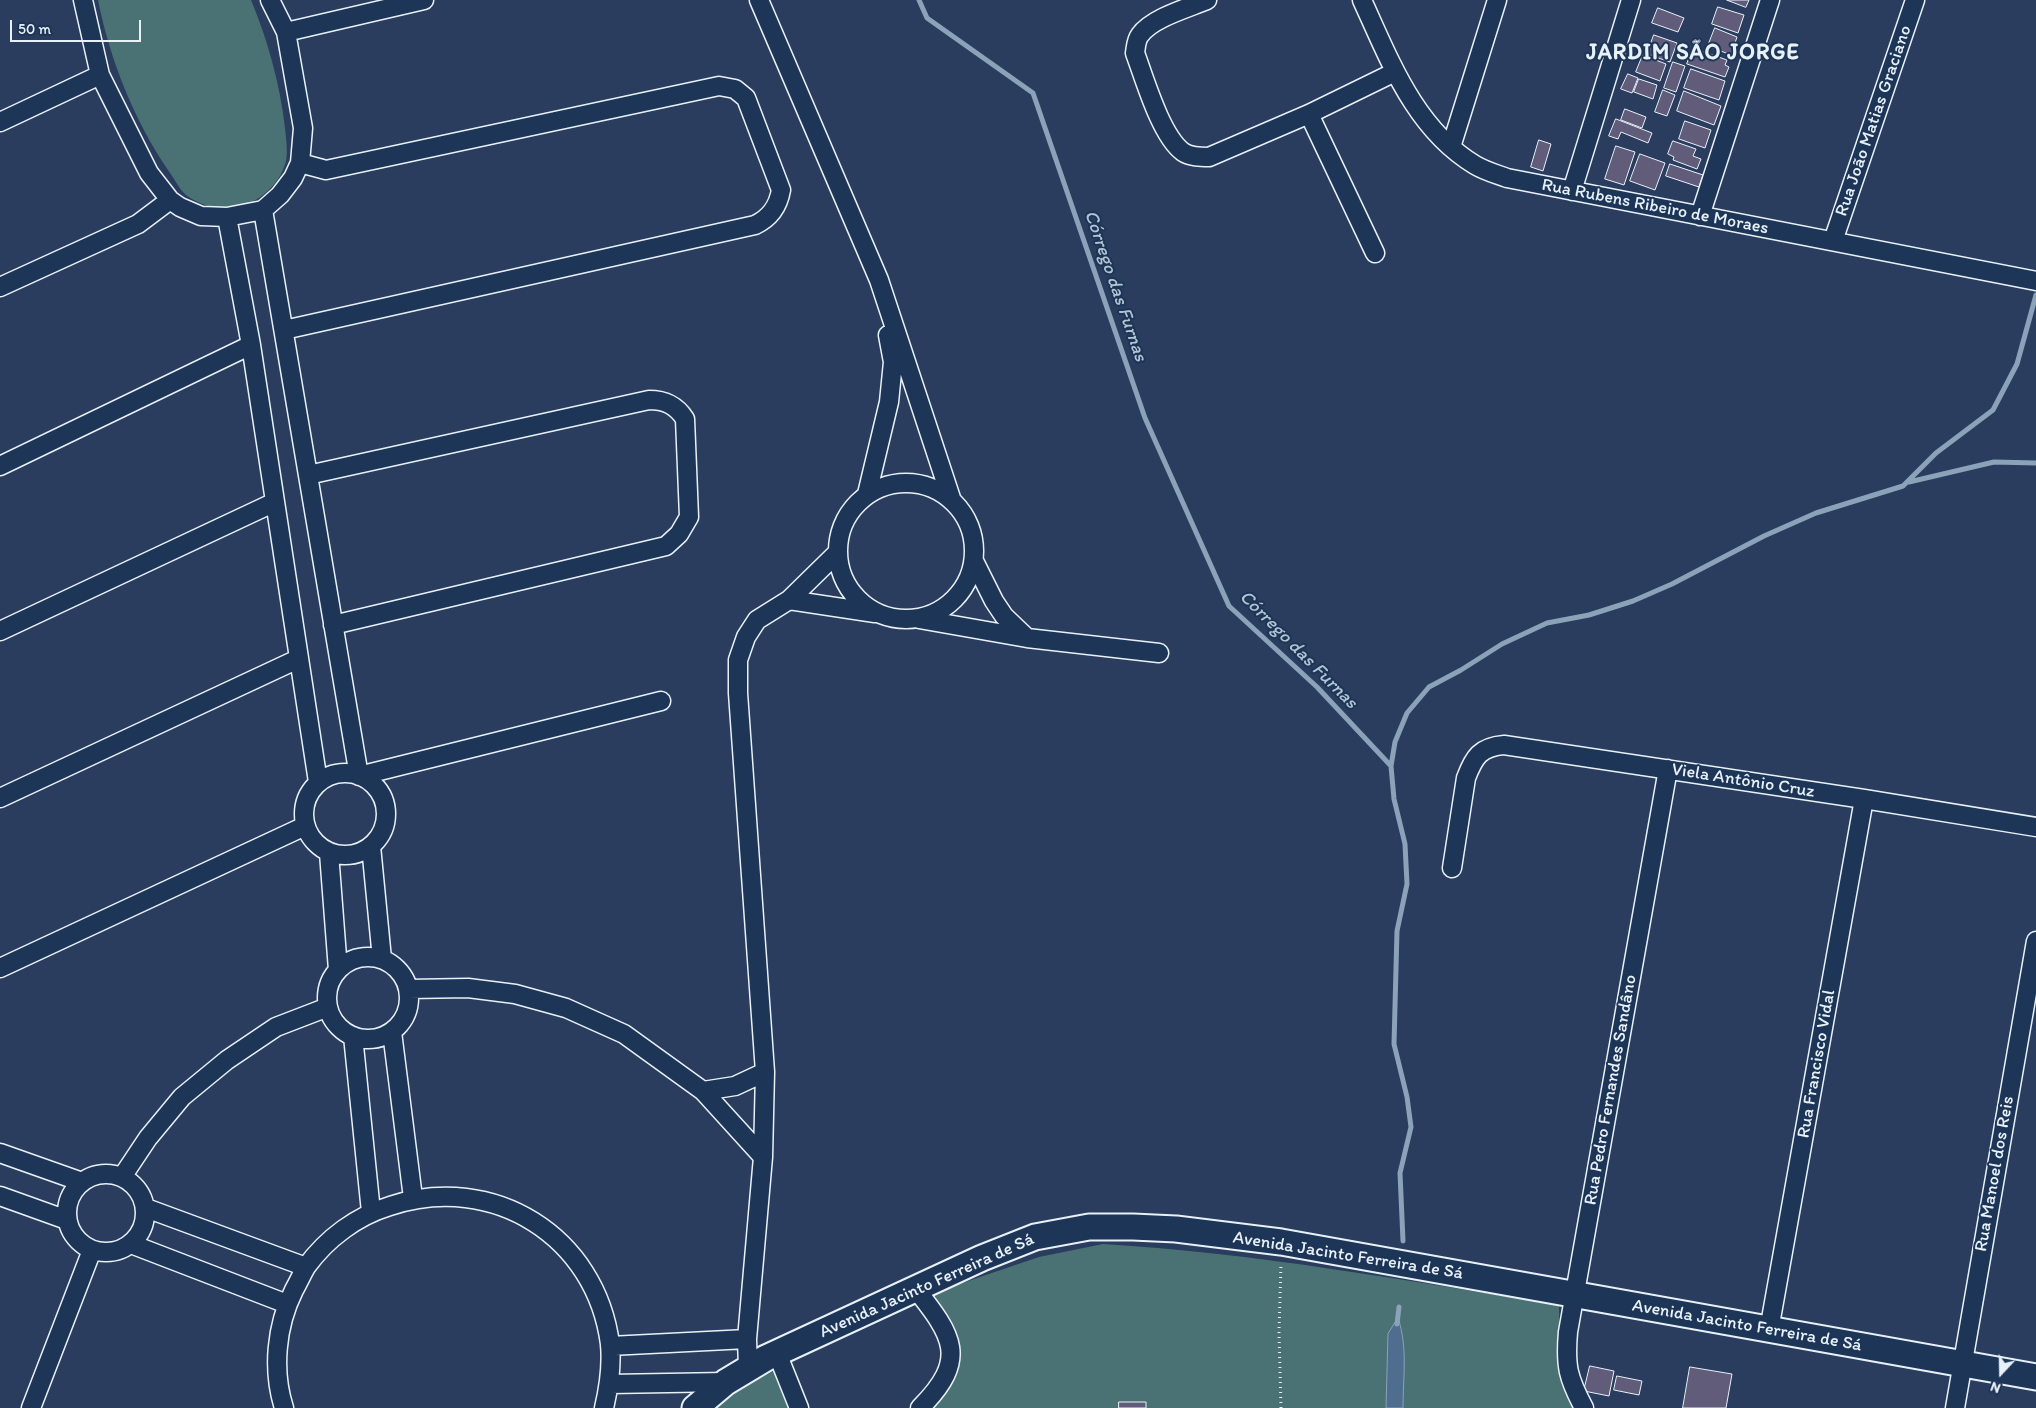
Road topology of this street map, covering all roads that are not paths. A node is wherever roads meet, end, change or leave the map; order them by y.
1 (83, 0) edge
2 (270, 0) edge
3 (424, 0) edge
4 (759, 0) edge
5 (1207, 0) edge
6 (1362, 0) edge
7 (1497, 0) edge
8 (1632, 0) edge
9 (1770, 0) edge
10 (1915, 0) edge
11 (286, 32) junction
12 (1395, 72) junction
13 (100, 74) junction
14 (1309, 114) junction
15 (0, 122) edge
16 (1451, 147) junction
17 (300, 163) junction
18 (1572, 191) junction
19 (170, 200) junction
20 (263, 210) junction
21 (1700, 216) junction
22 (227, 217) junction
23 (1833, 241) junction
24 (1376, 253) dead end
25 (879, 280) junction
26 (2036, 280) edge
27 (0, 287) edge
28 (284, 330) junction
29 (251, 346) junction
30 (0, 466) edge
31 (308, 475) junction
32 (867, 494) junction
33 (952, 501) junction
34 (274, 502) junction
35 (837, 553) junction
36 (974, 561) junction
37 (789, 600) junction
38 (880, 614) junction
39 (915, 619) junction
40 (333, 625) junction
41 (0, 631) edge
42 (1027, 638) junction
43 (1158, 653) dead end
44 (298, 659) junction
45 (661, 702) dead end
46 (1668, 769) junction
47 (359, 776) junction
48 (318, 782) junction
49 (0, 798) edge
50 (1864, 799) junction
51 (305, 826) junction
52 (2036, 827) edge
53 (371, 846) junction
54 (329, 853) junction
55 (1452, 868) dead end
56 (2036, 940) edge
57 (382, 959) junction
58 (0, 968) edge
59 (338, 970) junction
60 (409, 989) junction
61 (328, 1007) junction
62 (392, 1032) junction
63 (353, 1036) junction
64 (765, 1072) junction
65 (703, 1091) junction
66 (0, 1153) edge
67 (763, 1156) junction
68 (122, 1177) junction
69 (82, 1182) junction
70 (0, 1196) edge
71 (413, 1198) junction
72 (146, 1208) junction
73 (371, 1212) junction
74 (68, 1220) junction
75 (131, 1244) junction
76 (92, 1250) junction
77 (306, 1267) junction
78 (915, 1288) junction
79 (1574, 1295) junction
80 (288, 1304) junction
81 (1769, 1330) junction
82 (747, 1339) junction
83 (610, 1346) junction
84 (777, 1353) junction
85 (1962, 1364) junction
86 (748, 1368) junction
87 (2036, 1377) edge
88 (726, 1382) junction
89 (610, 1384) junction
90 (31, 1408) edge
91 (284, 1408) edge
92 (604, 1408) edge
93 (695, 1408) edge
94 (799, 1408) edge
95 (920, 1408) edge
96 (1584, 1408) edge
97 (1955, 1408) edge

1 - 13 street
2 - 11 street
3 - 11 street
4 - 25 street
5 - 14 street
6 - 12 street, Rua Rubens Ribeiro de Moraes
7 - 16 street
8 - 18 street
9 - 21 street
10 - 23 street, Rua João Matias Graciano
11 - 17 street
12 - 14 street
12 - 16 street, Rua Rubens Ribeiro de Moraes
13 - 15 street
13 - 19 street
14 - 24 street
16 - 18 street, Rua Rubens Ribeiro de Moraes
17 - 20 street
17 - 28 street
18 - 21 street, Rua Rubens Ribeiro de Moraes
19 - 22 street
19 - 27 street
20 - 22 street
20 - 28 street
21 - 23 street, Rua Rubens Ribeiro de Moraes
22 - 29 street
23 - 26 street, Rua Rubens Ribeiro de Moraes
25 - 32 street
25 - 33 street
28 - 31 street
29 - 30 street
29 - 34 street
31 - 40 street
31 - 40 street
32 - 33 street
32 - 35 street
33 - 36 street
34 - 41 street
34 - 44 street
35 - 37 street
35 - 38 street
36 - 39 street
36 - 42 street
37 - 38 street
37 - 64 street
38 - 39 street
39 - 42 street
40 - 47 street
42 - 43 street
44 - 48 street
44 - 49 street
45 - 47 street
46 - 50 street, Viela Antônio Cruz
46 - 55 street, Viela Antônio Cruz
46 - 79 street, Rua Pedro Fernandes Sandâno
47 - 48 street
47 - 53 street
48 - 51 street
50 - 52 street, Viela Antônio Cruz
50 - 81 street, Rua Francisco Vidal
51 - 54 street
51 - 58 street
53 - 54 street
53 - 57 street
54 - 59 street
56 - 85 street, Rua Manoel dos Reis
57 - 59 street
57 - 60 street
59 - 61 street
60 - 62 street
60 - 65 street
61 - 63 street
61 - 68 street
62 - 63 street
62 - 71 street
63 - 73 street
64 - 65 street
64 - 67 street
65 - 67 street
66 - 69 street
67 - 82 street
68 - 69 street
68 - 72 street
69 - 74 street
70 - 74 street
71 - 73 street
71 - 83 street
72 - 75 street
72 - 77 street
73 - 77 street
74 - 76 street
75 - 76 street
75 - 80 street
76 - 90 street
77 - 80 street
78 - 79 main road, Avenida Jacinto Ferreira de Sá
78 - 84 main road, Avenida Jacinto Ferreira de Sá
78 - 95 street
79 - 81 main road, Avenida Jacinto Ferreira de Sá
79 - 96 street, Rua Pedro Fernandes Sandâno
80 - 91 street
81 - 85 main road, Avenida Jacinto Ferreira de Sá
82 - 83 street
82 - 86 street
83 - 89 street
84 - 86 main road, Avenida Jacinto Ferreira de Sá
84 - 94 street
85 - 87 main road, Avenida Jacinto Ferreira de Sá
85 - 97 street, Rua Manoel dos Reis
86 - 88 main road, Avenida Jacinto Ferreira de Sá
88 - 89 street
88 - 93 main road, Avenida Jacinto Ferreira de Sá
89 - 92 street

